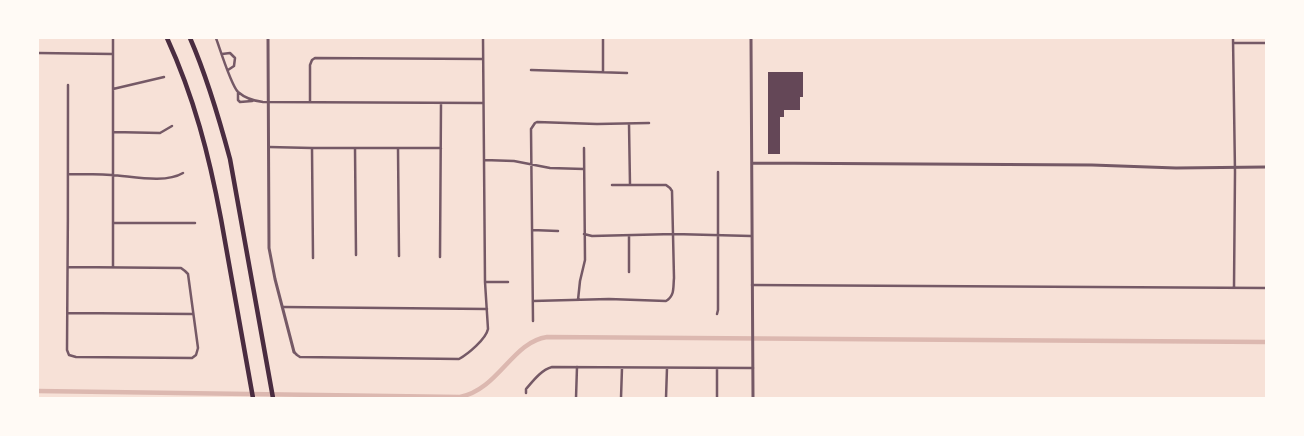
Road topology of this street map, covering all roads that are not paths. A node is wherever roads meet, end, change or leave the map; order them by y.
1 (113, 38) edge
2 (167, 38) edge
3 (190, 38) edge
4 (216, 38) edge
5 (268, 38) edge
6 (483, 38) edge
7 (603, 38) edge
8 (751, 38) edge
9 (1233, 38) edge
10 (1233, 43) junction
11 (1266, 43) edge
12 (38, 53) edge
13 (113, 54) junction
14 (222, 54) junction
15 (483, 59) junction
16 (228, 70) junction
17 (530, 70) dead end
18 (603, 72) junction
19 (627, 73) dead end
20 (164, 77) dead end
21 (68, 85) dead end
22 (113, 88) junction
23 (238, 92) junction
24 (253, 101) junction
25 (268, 102) junction
26 (310, 102) junction
27 (441, 103) junction
28 (483, 103) junction
29 (629, 123) junction
30 (649, 123) dead end
31 (172, 126) dead end
32 (113, 132) junction
33 (269, 147) junction
34 (312, 148) junction
35 (355, 148) junction
36 (398, 148) junction
37 (441, 148) junction
38 (584, 148) dead end
39 (484, 160) junction
40 (752, 164) junction
41 (532, 165) junction
42 (1235, 167) junction
43 (1266, 167) edge
44 (584, 169) junction
45 (718, 172) dead end
46 (184, 173) dead end
47 (68, 174) junction
48 (113, 175) junction
49 (612, 184) dead end
50 (630, 185) junction
51 (113, 223) junction
52 (195, 223) dead end
53 (532, 230) junction
54 (558, 231) dead end
55 (584, 234) junction
56 (674, 234) junction
57 (629, 236) junction
58 (718, 236) junction
59 (751, 236) junction
60 (356, 255) dead end
61 (399, 256) dead end
62 (440, 257) dead end
63 (313, 258) dead end
64 (68, 267) junction
65 (112, 267) junction
66 (629, 272) dead end
67 (485, 282) junction
68 (508, 282) dead end
69 (752, 285) junction
70 (1234, 287) junction
71 (1266, 288) edge
72 (578, 300) junction
73 (533, 301) junction
74 (282, 307) junction
75 (487, 309) junction
76 (68, 313) junction
77 (193, 314) junction
78 (717, 314) dead end
79 (533, 321) dead end
80 (294, 352) joint
81 (577, 367) junction
82 (622, 368) junction
83 (667, 368) junction
84 (753, 368) junction
85 (717, 369) junction
86 (526, 393) dead end
87 (253, 398) edge
88 (273, 398) edge
89 (576, 398) edge
90 (621, 398) edge
91 (666, 398) edge
92 (717, 398) edge
93 (753, 398) edge

1 - 13 street
2 - 87 highway
3 - 88 highway
4 - 14 street
5 - 25 street
6 - 15 street
7 - 18 street
8 - 40 street
9 - 10 street
10 - 11 street
10 - 42 street
12 - 13 street
13 - 22 street
14 - 16 street
14 - 16 street
15 - 26 street
15 - 28 street
16 - 23 street
17 - 18 street
18 - 19 street
20 - 22 street
21 - 47 street
22 - 32 street
23 - 24 street
23 - 24 street
24 - 25 street
25 - 26 street
25 - 33 street
26 - 27 street
27 - 28 street
27 - 37 street
28 - 39 street
29 - 30 street
29 - 41 street
29 - 50 street
31 - 32 street
32 - 48 street
33 - 34 street
33 - 74 street
34 - 35 street
34 - 63 street
35 - 36 street
35 - 60 street
36 - 37 street
36 - 61 street
37 - 62 street
38 - 44 street
39 - 41 street
39 - 67 street
40 - 42 street
40 - 59 street
41 - 44 street
41 - 53 street
42 - 43 street
42 - 70 street
44 - 55 street
45 - 58 street
46 - 48 street
47 - 48 street
47 - 64 street
48 - 51 street
49 - 50 street
50 - 56 street
51 - 52 street
51 - 65 street
53 - 54 street
53 - 73 street
55 - 57 street
55 - 72 street
56 - 57 street
56 - 58 street
56 - 72 street
57 - 66 street
58 - 59 street
58 - 78 street
59 - 69 street
64 - 65 street
64 - 76 street
65 - 77 street
67 - 68 street
67 - 75 street
69 - 70 street
69 - 84 street
70 - 71 street
72 - 73 street
73 - 79 street
74 - 75 street
74 - 80 street
75 - 80 street
76 - 77 street
76 - 77 street
81 - 82 street
81 - 86 street
81 - 89 street
82 - 83 street
82 - 90 street
83 - 85 street
83 - 91 street
84 - 85 street
84 - 93 street
85 - 92 street

